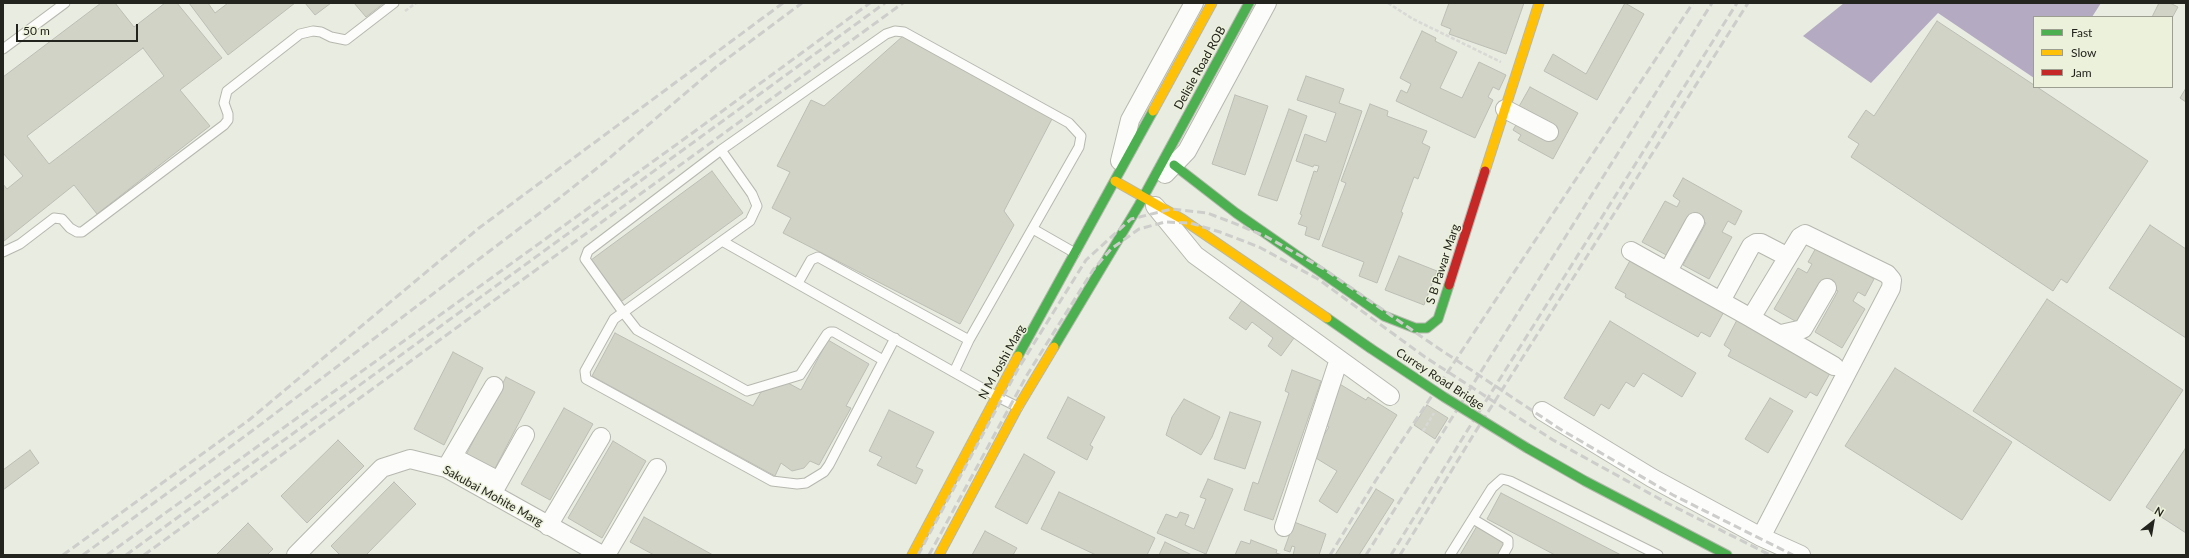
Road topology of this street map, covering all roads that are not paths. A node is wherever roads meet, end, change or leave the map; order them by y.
1 (65, 3) edge
2 (394, 3) edge
3 (1194, 3) edge
4 (1212, 3) edge
5 (1249, 3) edge
6 (1267, 3) edge
7 (1539, 3) edge
8 (3, 49) edge
9 (1505, 109) junction
10 (1549, 132) dead end
11 (721, 150) junction
12 (1174, 165) junction
13 (1115, 181) junction
14 (1148, 199) junction
15 (1694, 222) dead end
16 (1033, 229) junction
17 (722, 241) junction
18 (1631, 251) dead end
19 (3, 252) edge
20 (1075, 254) junction
21 (1788, 258) junction
22 (1668, 271) junction
23 (798, 283) junction
24 (1827, 288) dead end
25 (1721, 301) junction
26 (623, 312) junction
27 (1751, 318) junction
28 (1781, 334) junction
29 (895, 338) junction
30 (969, 340) junction
31 (1339, 359) junction
32 (883, 360) junction
33 (1834, 366) dead end
34 (954, 372) junction
35 (494, 386) dead end
36 (996, 396) junction
37 (1390, 396) dead end
38 (1018, 407) junction
39 (1542, 411) dead end
40 (524, 435) dead end
41 (601, 437) dead end
42 (450, 462) junction
43 (657, 468) dead end
44 (495, 488) junction
45 (1473, 519) junction
46 (548, 526) junction
47 (1284, 527) dead end
48 (1761, 537) junction
49 (575, 550) edge
50 (300, 554) edge
51 (602, 555) edge
52 (606, 555) edge
53 (912, 555) edge
54 (939, 555) edge
55 (1450, 555) edge
56 (1503, 555) edge
57 (1658, 555) edge
58 (1727, 555) edge
59 (1801, 555) edge

1 - 8 lane
2 - 19 lane
3 - 13 street
4 - 13 main road, Delisle Road ROB
5 - 14 main road, Delisle Road ROB
6 - 12 street
7 - 9 main road, S B Pawar Marg
9 - 10 street
9 - 12 main road, S B Pawar Marg
11 - 16 lane
11 - 17 lane
11 - 26 lane
12 - 14 street
13 - 14 main road, Currey Road Bridge
13 - 20 main road, N M Joshi Marg
14 - 31 street
14 - 38 main road
14 - 58 main road, Currey Road Bridge, bridge
15 - 22 street
16 - 20 lane
16 - 30 lane
17 - 23 lane
17 - 26 lane
18 - 22 street
20 - 36 main road, N M Joshi Marg
21 - 25 street
21 - 27 street
21 - 48 street
22 - 25 street
23 - 29 lane
23 - 30 lane
24 - 28 street
25 - 27 street
26 - 32 lane
26 - 32 lane
27 - 28 street
28 - 33 street
29 - 32 lane
29 - 34 lane
30 - 34 lane
31 - 37 street
31 - 47 street
34 - 36 lane
35 - 42 street
36 - 38 lane
36 - 53 main road, N M Joshi Marg
38 - 54 main road
39 - 48 street
40 - 44 street
41 - 46 street
42 - 44 street, Sakubai Mohite Marg
42 - 50 street, Sakubai Mohite Marg
43 - 52 street
44 - 46 street, Sakubai Mohite Marg
45 - 55 lane
45 - 56 lane
45 - 57 lane
46 - 49 street, Sakubai Mohite Marg
48 - 59 street
49 - 51 street, Sakubai Mohite Marg

